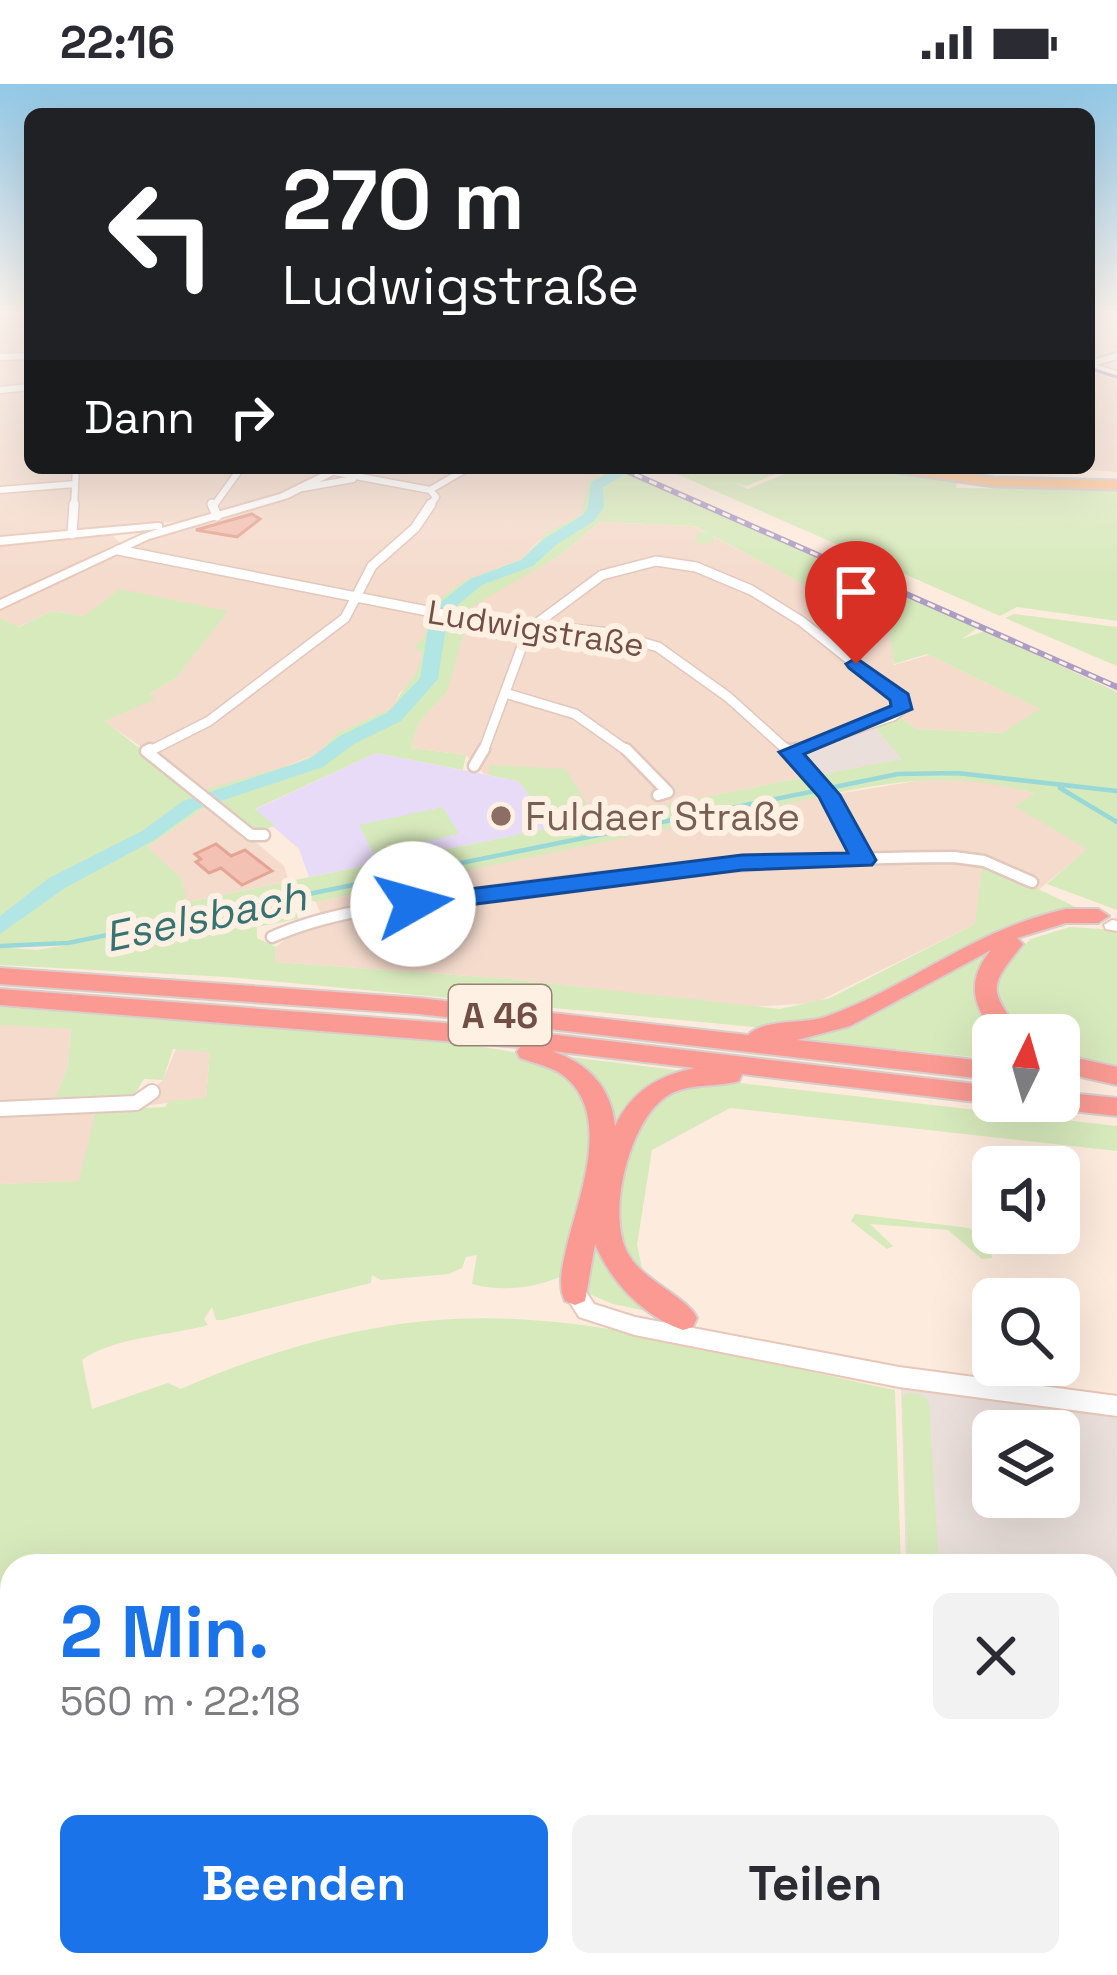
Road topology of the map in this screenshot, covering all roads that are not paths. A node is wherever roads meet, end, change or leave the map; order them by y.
1 (76, 474) edge
2 (236, 474) edge
3 (330, 474) edge
4 (344, 474) edge
5 (458, 474) edge
6 (939, 474) edge
7 (972, 474) edge
8 (352, 479) junction
9 (1117, 483) edge
10 (75, 484) junction
11 (303, 488) junction
12 (0, 490) edge
13 (430, 490) junction
14 (217, 516) junction
15 (198, 521) junction
16 (104, 531) junction
17 (72, 534) junction
18 (0, 541) edge
19 (135, 542) junction
20 (118, 550) junction
21 (356, 597) junction
22 (0, 604) edge
23 (531, 626) junction
24 (505, 693) junction
25 (790, 752) junction
26 (474, 766) dead end
27 (658, 795) dead end
28 (263, 835) dead end
29 (864, 860) junction
30 (1032, 882) dead end
31 (1111, 921) edge
32 (272, 937) dead end
33 (0, 976) edge
34 (0, 997) edge
35 (992, 1014) edge
36 (471, 1033) junction
37 (736, 1041) junction
38 (972, 1069) edge
39 (1080, 1069) edge
40 (792, 1070) junction
41 (1080, 1078) edge
42 (1117, 1079) edge
43 (152, 1092) dead end
44 (972, 1092) edge
45 (1080, 1103) edge
46 (1117, 1107) edge
47 (0, 1109) edge
48 (574, 1293) junction
49 (683, 1318) junction
50 (738, 1343) junction
51 (1117, 1406) edge

1 - 10 street
2 - 14 street
3 - 11 main road
4 - 8 street
5 - 13 street
6 - 9 main road
7 - 9 main road
8 - 11 street
8 - 13 street
10 - 12 street
10 - 17 street
11 - 14 main road
13 - 21 street
14 - 15 main road
15 - 16 main road
15 - 19 main road
16 - 17 main road
16 - 19 main road
17 - 18 main road
19 - 20 main road
20 - 21 street, Ludwigstraße
20 - 22 main road
21 - 23 street, Ludwigstraße
21 - 28 street
23 - 24 street
23 - 25 street, Ludwigstraße
23 - 25 street
24 - 26 street
24 - 27 street
25 - 29 street, Ludwigstraße
29 - 30 street
29 - 32 street
31 - 35 highway
31 - 37 highway
33 - 37 highway, A 46
34 - 36 highway, A 46
36 - 40 highway, A 46
36 - 48 highway
37 - 38 highway, A 46
39 - 42 highway
40 - 44 highway, A 46
40 - 49 highway
41 - 42 highway
43 - 47 street
45 - 46 highway
48 - 49 main road
48 - 50 main road
49 - 50 main road
50 - 51 main road

